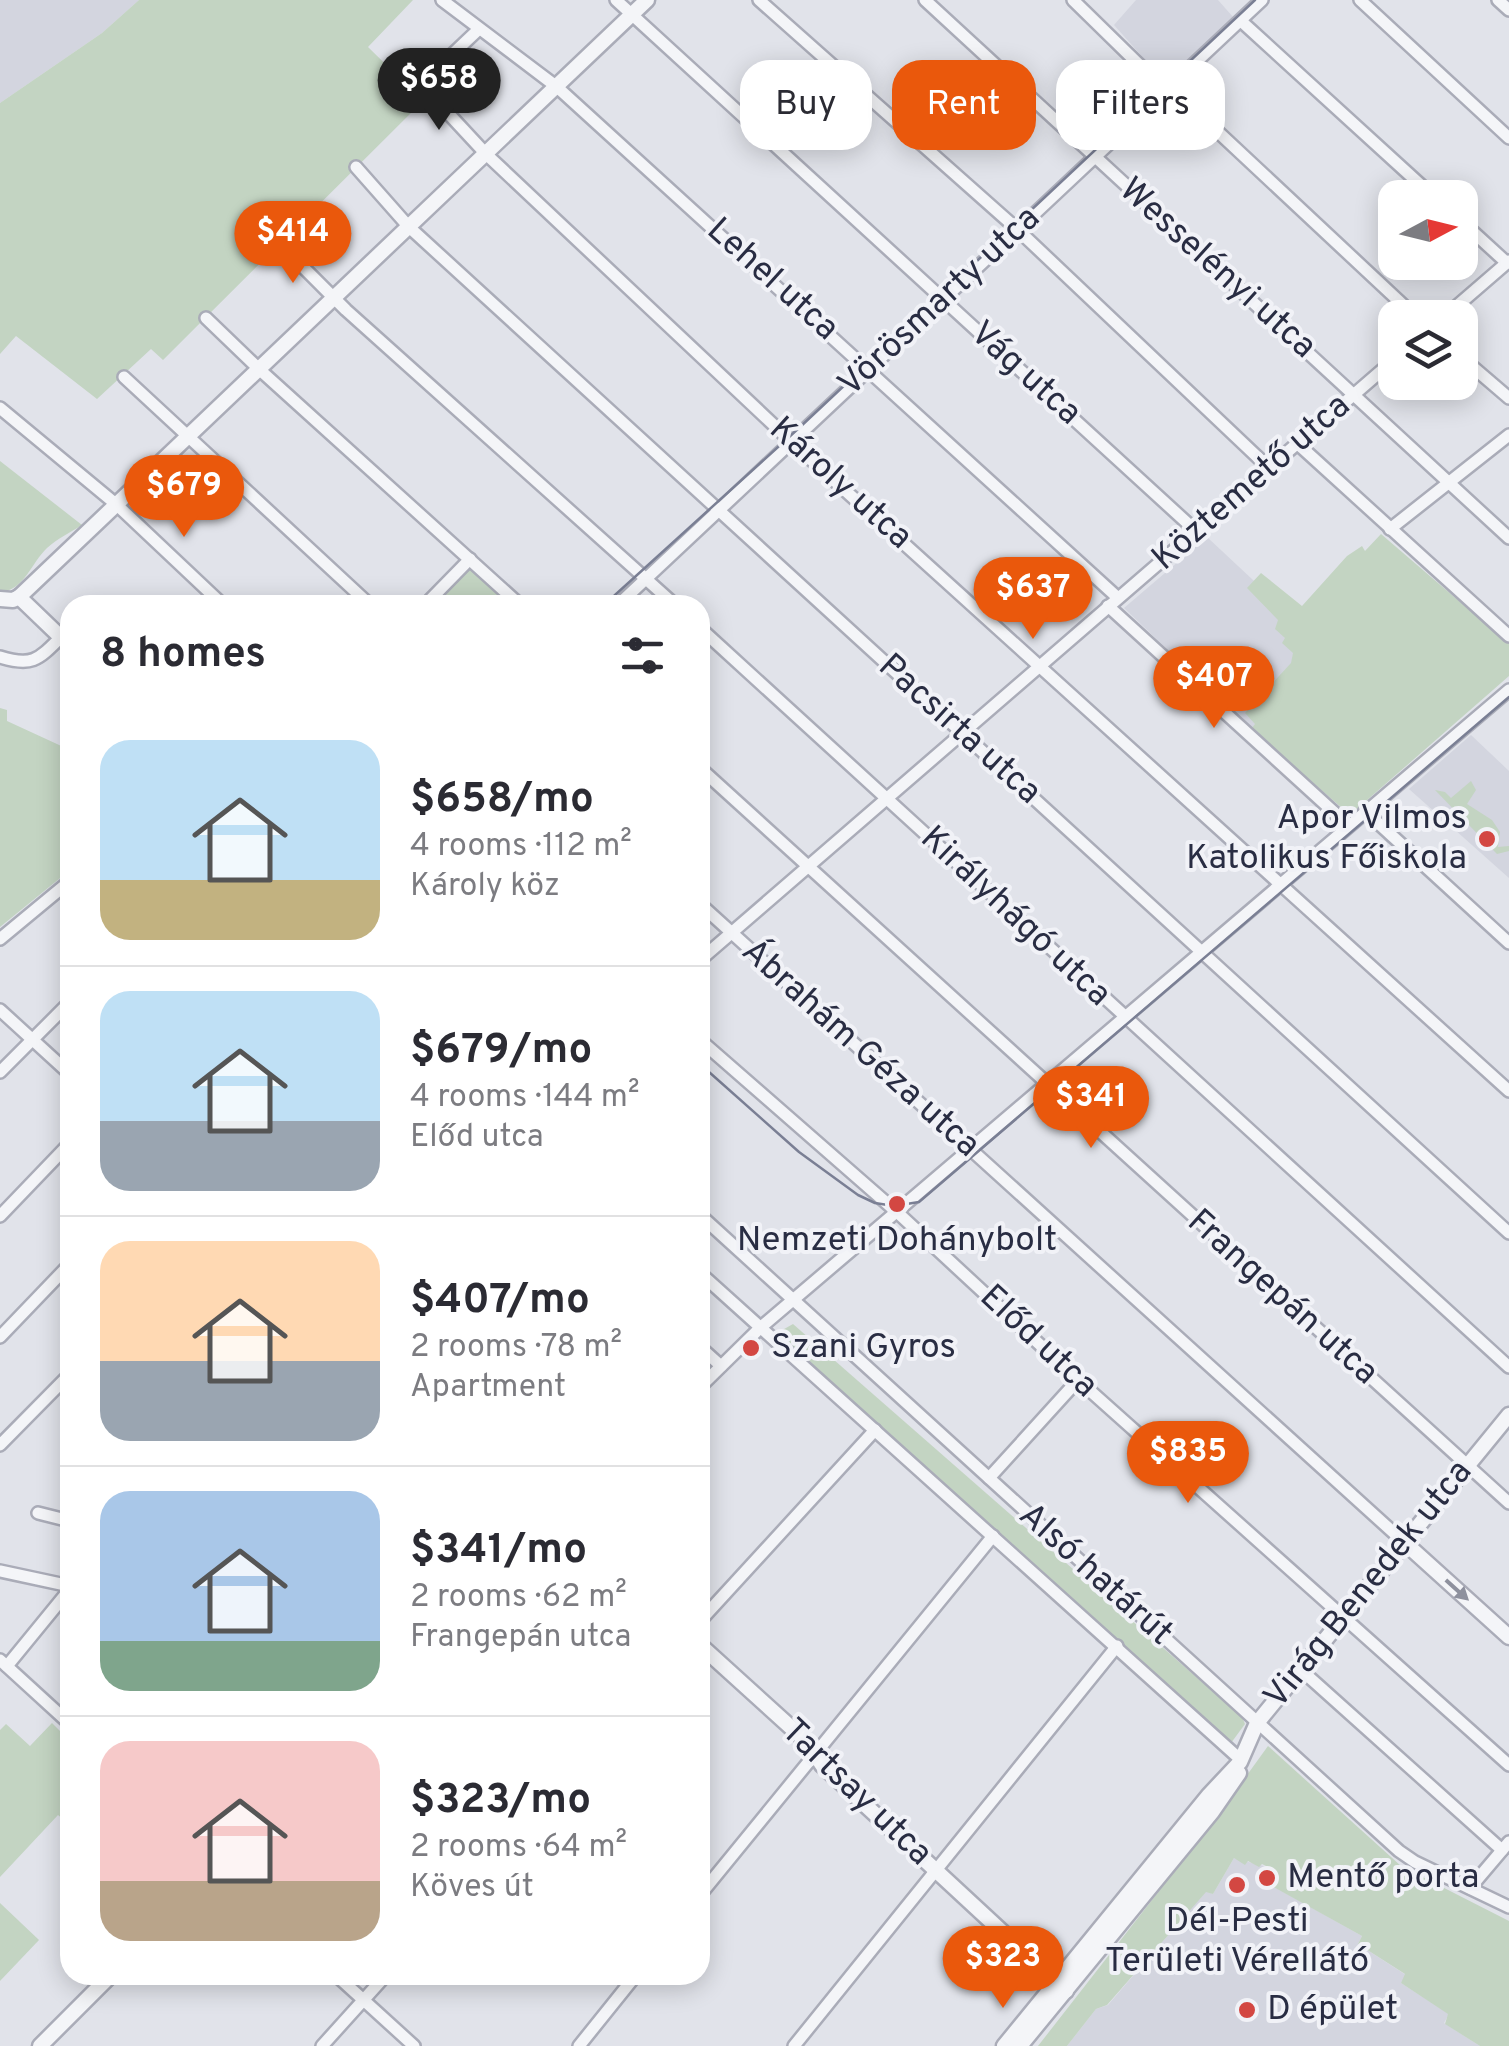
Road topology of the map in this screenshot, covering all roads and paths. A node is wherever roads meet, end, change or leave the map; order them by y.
1 (442, 0) edge
2 (616, 0) edge
3 (648, 0) edge
4 (758, 0) edge
5 (925, 0) edge
6 (1073, 0) edge
7 (1262, 0) edge
8 (1360, 0) edge
9 (1498, 0) edge
10 (1509, 10) edge
11 (633, 13) junction
12 (1241, 21) junction
13 (479, 29) junction
14 (1137, 60) edge
15 (1199, 60) edge
16 (557, 86) junction
17 (1509, 138) edge
18 (1225, 141) edge
19 (1102, 150) edge
20 (486, 154) junction
21 (1094, 157) junction
22 (356, 168) dead end
23 (1415, 180) edge
24 (410, 227) junction
25 (1017, 229) junction
26 (1478, 236) edge
27 (281, 244) dead end
28 (1508, 262) edge
29 (335, 299) junction
30 (942, 299) junction
31 (1397, 300) edge
32 (1463, 300) edge
33 (206, 318) dead end
34 (869, 368) junction
35 (260, 370) junction
36 (1478, 371) edge
37 (1378, 374) edge
38 (124, 377) dead end
39 (1354, 394) junction
40 (1509, 398) edge
41 (0, 408) edge
42 (1509, 435) edge
43 (189, 437) junction
44 (792, 442) junction
45 (1299, 444) junction
46 (1270, 469) junction
47 (1447, 483) junction
48 (116, 505) junction
49 (718, 510) junction
50 (1390, 529) junction
51 (1196, 531) junction
52 (1509, 538) edge
53 (470, 559) junction
54 (646, 578) junction
55 (212, 595) edge
56 (359, 595) edge
57 (435, 595) edge
58 (509, 595) edge
59 (628, 595) edge
60 (664, 595) edge
61 (19, 597) junction
62 (0, 598) edge
63 (1113, 602) junction
64 (60, 636) edge
65 (1509, 636) edge
66 (710, 637) edge
67 (60, 644) edge
68 (0, 657) edge
69 (1039, 664) junction
70 (1509, 690) edge
71 (962, 732) junction
72 (710, 777) edge
73 (887, 798) junction
74 (1365, 812) junction
75 (1348, 825) junction
76 (810, 867) junction
77 (1282, 882) junction
78 (60, 888) edge
79 (710, 913) edge
80 (732, 933) junction
81 (0, 939) edge
82 (1509, 942) edge
83 (710, 952) edge
84 (1202, 952) junction
85 (0, 1010) edge
86 (60, 1012) edge
87 (1125, 1018) junction
88 (32, 1040) junction
89 (710, 1049) edge
90 (60, 1065) edge
91 (0, 1072) edge
92 (1049, 1084) junction
93 (1509, 1091) edge
94 (973, 1150) junction
95 (60, 1153) edge
96 (898, 1213) junction
97 (0, 1216) edge
98 (710, 1224) edge
99 (1509, 1232) edge
100 (60, 1274) edge
101 (710, 1282) edge
102 (794, 1300) junction
103 (761, 1327) junction
104 (0, 1337) edge
105 (710, 1356) edge
106 (721, 1366) junction
107 (1509, 1367) edge
108 (710, 1377) edge
109 (1078, 1380) junction
110 (60, 1384) edge
111 (1509, 1415) edge
112 (875, 1430) junction
113 (0, 1446) edge
114 (1467, 1467) junction
115 (989, 1478) junction
116 (1509, 1503) edge
117 (38, 1513) dead end
118 (60, 1518) edge
119 (993, 1536) junction
120 (1404, 1543) junction
121 (0, 1572) edge
122 (60, 1586) edge
123 (60, 1599) edge
124 (710, 1611) edge
125 (1343, 1617) junction
126 (1509, 1637) edge
127 (1116, 1646) junction
128 (710, 1654) edge
129 (3, 1663) edge
130 (1300, 1669) junction
131 (60, 1715) edge
132 (1257, 1722) junction
133 (814, 1753) junction
134 (1240, 1761) junction
135 (1509, 1765) edge
136 (1506, 1846) edge
137 (936, 1871) junction
138 (710, 1883) edge
139 (1470, 1888) junction
140 (1509, 1907) edge
141 (101, 1985) edge
142 (347, 1985) edge
143 (377, 1985) edge
144 (628, 1985) edge
145 (1061, 1986) junction
146 (363, 2000) junction
147 (40, 2046) edge
148 (322, 2046) edge
149 (414, 2046) edge
150 (579, 2046) edge
151 (794, 2046) edge
152 (1004, 2046) edge
153 (1020, 2046) edge

1 - 13 street, Lehel utca
2 - 11 street, Vág utca
3 - 11 street
4 - 25 street
5 - 21 street, Wesselényi utca
6 - 14 street
7 - 12 street, Vörösmarty utca
8 - 17 street
9 - 10 street
11 - 16 street
11 - 30 street, Vág utca
12 - 15 street, Vörösmarty utca
12 - 23 street
13 - 16 street, Lehel utca
13 - 20 street, Károly utca
16 - 20 street
16 - 34 street, Lehel utca
18 - 31 street
19 - 21 street, Vörösmarty utca
20 - 24 street
20 - 44 street, Károly utca
21 - 25 street, Vörösmarty utca
21 - 39 street, Wesselényi utca
22 - 24 street, Pacsirta utca
24 - 29 street
24 - 49 street, Pacsirta utca
25 - 30 street, Vörösmarty utca
25 - 46 street
26 - 28 street
27 - 29 street
28 - 32 street
29 - 35 street
29 - 54 street
30 - 34 street, Vörösmarty utca
30 - 51 street, Vág utca
33 - 35 street
34 - 44 street, Vörösmarty utca
34 - 63 street, Lehel utca
35 - 43 street
35 - 53 street
36 - 40 street
37 - 39 street, Köztemető utca
38 - 43 street
39 - 45 street, Köztemető utca
39 - 47 street, Wesselényi utca
41 - 48 street
42 - 47 street
43 - 48 street
43 - 56 street
44 - 49 street, Vörösmarty utca
44 - 69 street, Károly utca
45 - 46 street, Köztemető utca
45 - 50 street
46 - 51 street, Köztemető utca
47 - 50 street
47 - 52 street, Wesselényi utca
48 - 55 street
48 - 61 street
49 - 54 street, Vörösmarty utca
49 - 71 street, Pacsirta utca
50 - 65 street
51 - 63 street, Köztemető utca
53 - 57 street
53 - 58 street
54 - 59 street, Vörösmarty utca
54 - 60 street
61 - 62 street
61 - 64 street
63 - 69 street, Köztemető utca
63 - 75 street, Lehel utca
66 - 73 street, Királyhágó utca
67 - 68 street
69 - 71 street, Köztemető utca
69 - 77 street, Károly utca
70 - 74 street
71 - 73 street, Köztemető utca
71 - 84 street, Pacsirta utca
72 - 76 street, Frangepán utca
73 - 76 street, Köztemető utca
73 - 87 street, Királyhágó utca
74 - 75 street
74 - 82 street
75 - 77 street
76 - 80 street, Köztemető utca
76 - 92 street, Frangepán utca
77 - 84 street
77 - 93 street, Károly utca
78 - 81 street
79 - 80 street, Ábrahám Géza utca
80 - 83 street, Köztemető utca
80 - 94 street, Ábrahám Géza utca
84 - 87 street
84 - 99 street, Pacsirta utca
85 - 88 street
86 - 88 street
87 - 92 street
87 - 107 street, Királyhágó utca
88 - 90 street
88 - 91 street
89 - 96 street, Előd utca
92 - 94 street
92 - 114 street, Frangepán utca
94 - 96 street
94 - 120 street, Ábrahám Géza utca
95 - 97 street
96 - 102 street
96 - 109 street, Előd utca
98 - 102 street, Alsó határút
100 - 104 street
101 - 103 street, Alsó határút
102 - 103 street
102 - 115 street, Alsó határút
103 - 106 street
103 - 112 street, Alsó határút
105 - 106 street
106 - 108 street
109 - 115 street
109 - 125 street, Előd utca
110 - 113 street
111 - 114 street, Virág Benedek utca
112 - 119 street, Alsó határút
112 - 124 street
114 - 116 street, Frangepán utca
114 - 120 street, Virág Benedek utca
115 - 132 street, Alsó határút
117 - 118 street
119 - 127 street, Alsó határút
119 - 133 street
120 - 125 street, Virág Benedek utca
120 -> 126 street, Ábrahám Géza utca
121 - 122 street
123 - 129 street
125 - 130 street, Virág Benedek utca
125 - 135 street, Előd utca
127 - 134 street, Alsó határút
127 - 137 street
128 - 133 street, Tartsay utca
129 - 131 street
130 - 132 street, Virág Benedek utca
130 - 136 street
132 - 134 street, Virág Benedek utca
132 - 139 street, Alsó határút
133 - 137 street, Tartsay utca
133 - 138 street
134 - 145 street, Virág Benedek utca
136 - 139 street
137 - 145 street, Tartsay utca
137 - 151 street
139 - 140 street, Alsó határút
141 - 147 street
142 - 146 street
143 - 146 street
144 - 150 street
145 - 152 street, Virág Benedek utca
145 - 153 street
146 - 148 street
146 - 149 street

